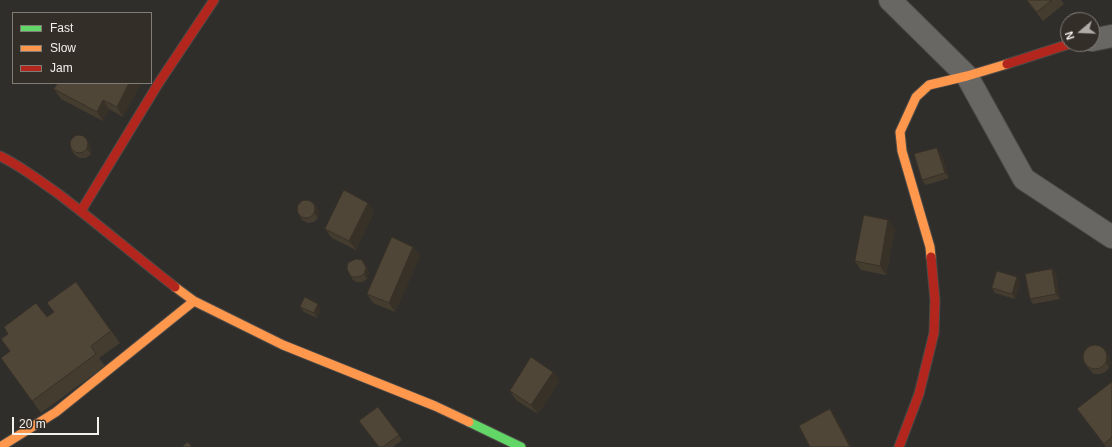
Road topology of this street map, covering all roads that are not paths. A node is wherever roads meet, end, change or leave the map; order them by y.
1 (214, 0) edge
2 (890, 0) edge
3 (1112, 36) edge
4 (1100, 38) edge
5 (1060, 47) edge
6 (967, 76) junction
7 (0, 156) edge
8 (81, 211) junction
9 (1112, 236) edge
10 (194, 302) junction
11 (0, 447) edge
12 (521, 447) edge
13 (900, 447) edge

1 - 8 street
2 - 6 street
3 - 4 street
5 - 6 street
6 - 9 street
6 - 13 street
7 - 8 street
8 - 10 street
10 - 11 street
10 - 12 street

